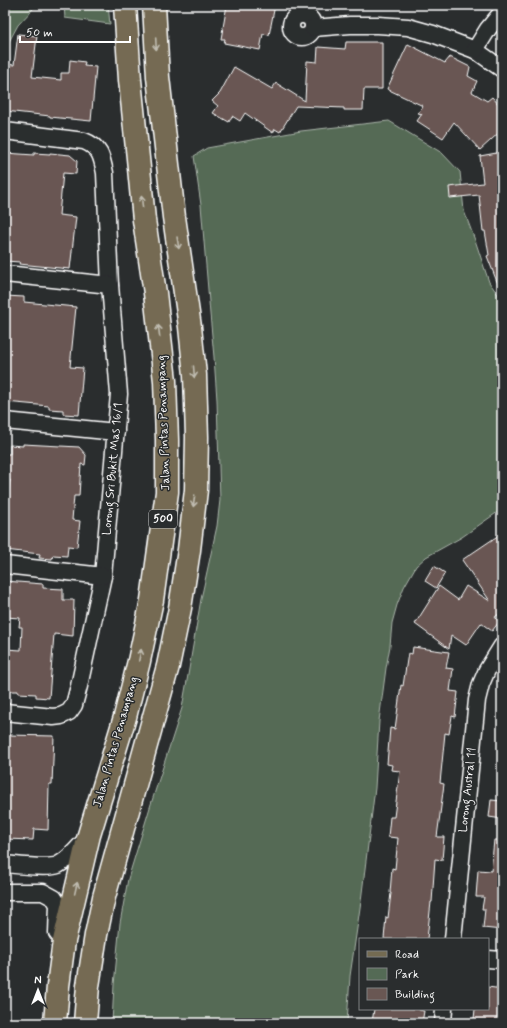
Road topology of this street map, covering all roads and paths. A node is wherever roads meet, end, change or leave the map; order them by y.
1 (125, 5) edge
2 (154, 5) edge
3 (297, 10) edge
4 (502, 12) edge
5 (474, 50) junction
6 (502, 69) edge
7 (5, 131) edge
8 (5, 274) edge
9 (110, 285) junction
10 (5, 421) edge
11 (116, 432) junction
12 (5, 565) edge
13 (103, 576) junction
14 (502, 646) edge
15 (5, 712) edge
16 (89, 835) junction
17 (5, 864) edge
18 (36, 866) junction
19 (5, 892) edge
20 (37, 893) junction
21 (453, 938) edge
22 (64, 940) junction
23 (489, 959) edge
24 (502, 960) edge
25 (444, 1010) edge
26 (55, 1023) edge
27 (85, 1023) edge
28 (443, 1023) edge

16 -> 1 main road, Jalan Pintas Penampang / 500
2 -> 27 main road, 500
3 - 5 street
4 - 5 street
5 - 6 street
7 - 9 street, Lorong Sri Bukit Mas 16/1
8 - 9 street
9 - 11 street, Lorong Sri Bukit Mas 16/1
10 - 11 street
11 - 13 street, Lorong Sri Bukit Mas 16/1
12 - 13 street
13 - 15 street, Lorong Sri Bukit Mas 16/1
14 - 21 street, Lorong Austral 11
16 - 18 street
22 -> 16 main road, Jalan Pintas Penampang / 500
17 - 18 street
18 - 20 street
19 - 20 street
20 - 22 street
22 - 26 main road, Jalan Pintas Penampang / 500
23 - 24 street
25 - 28 street

